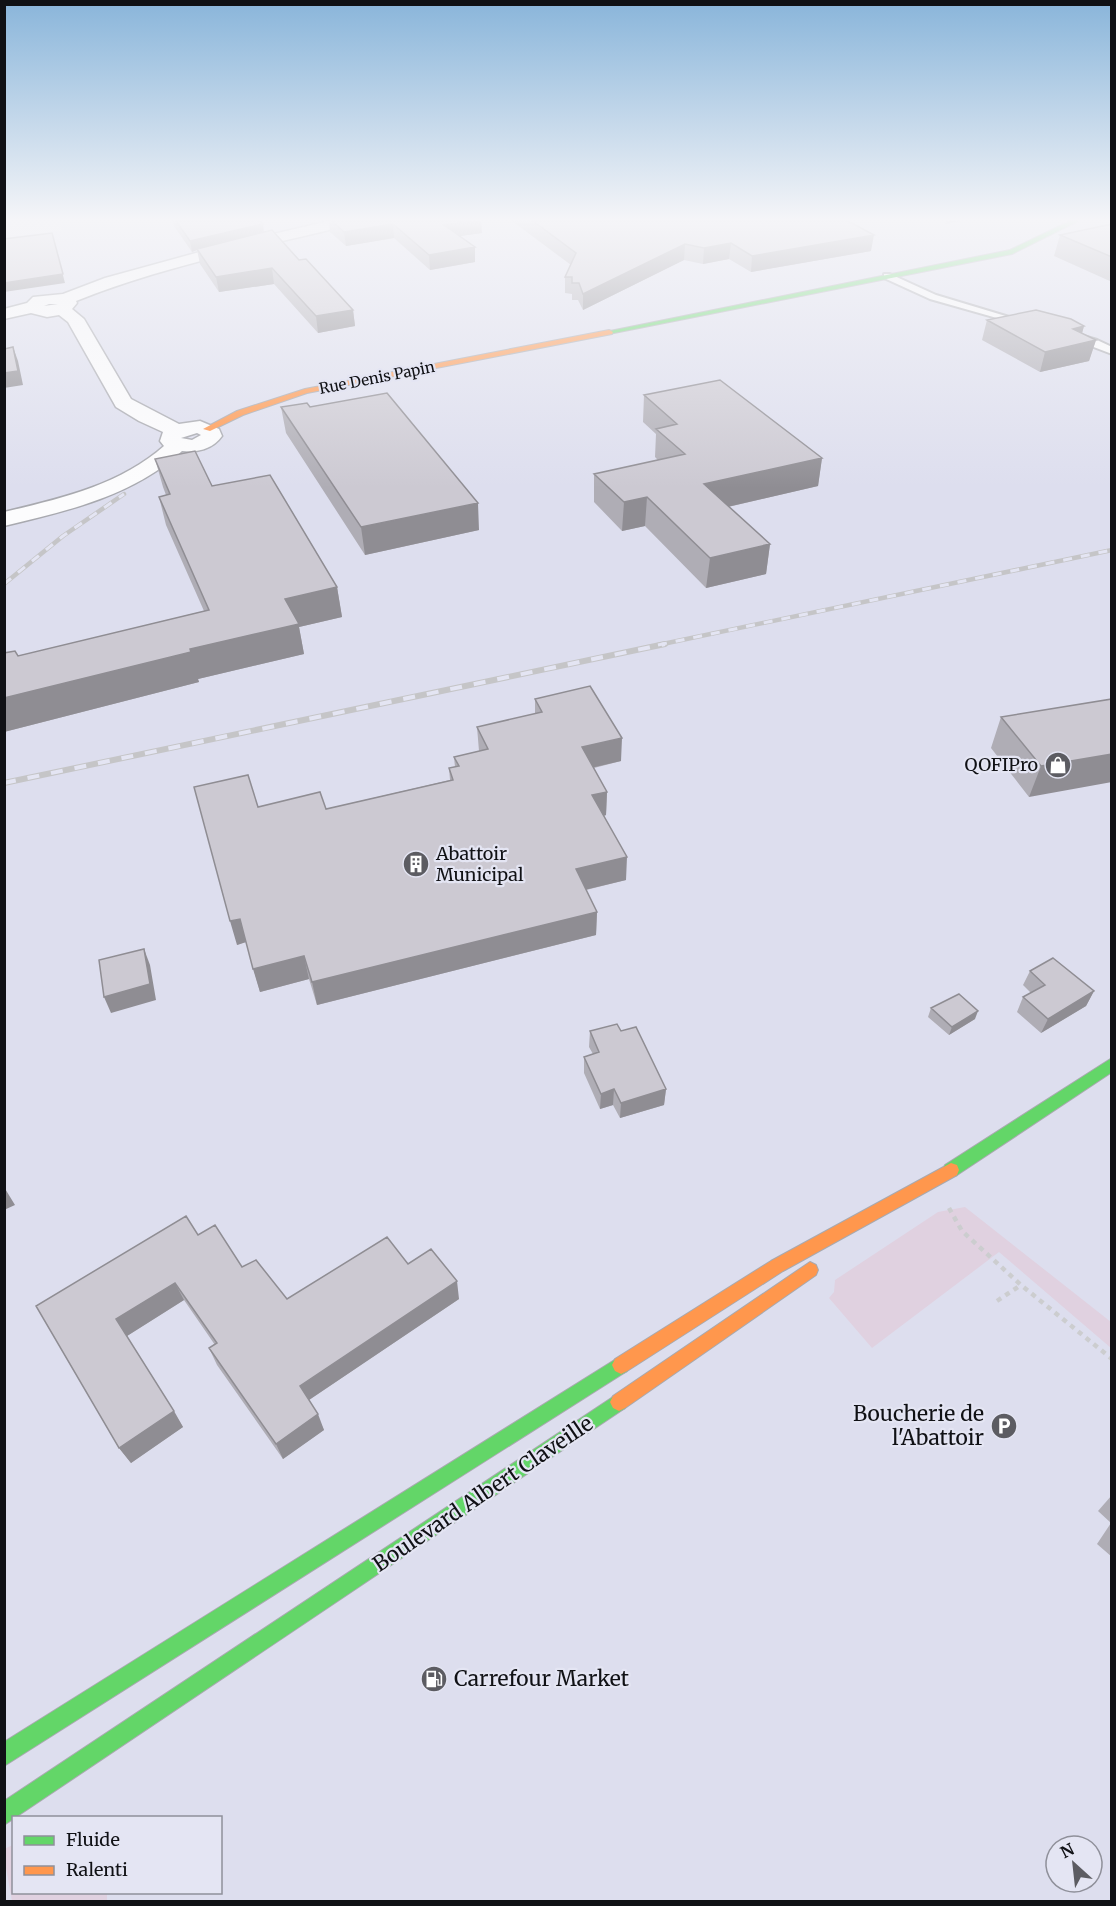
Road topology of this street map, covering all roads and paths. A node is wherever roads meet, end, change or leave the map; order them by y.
1 (24, 310) edge
2 (68, 310) edge
3 (721, 310) edge
4 (979, 310) edge
5 (4, 314) edge
6 (1037, 326) edge
7 (1060, 332) edge
8 (1112, 351) edge
9 (207, 429) joint
10 (177, 438) junction
11 (4, 519) edge
12 (1112, 1064) edge
13 (956, 1167) junction
14 (935, 1184) junction
15 (859, 1236) dead end
16 (821, 1263) dead end
17 (1021, 1285) junction
18 (997, 1301) dead end
19 (1112, 1359) edge
20 (4, 1755) edge
21 (4, 1814) edge

1 - 5 street
2 - 10 street
3 - 9 street, Rue Denis Papin
4 - 6 lane
7 - 8 lane
9 - 10 street
10 - 11 street
12 - 13 street, Boulevard Albert Claveille
13 - 14 street, Boulevard Albert Claveille
13 - 20 street, Boulevard Albert Claveille
14 - 15 street, Boulevard Albert Claveille
14 - 17 path
16 - 21 street, Boulevard Albert Claveille
17 - 18 path
17 - 19 path

